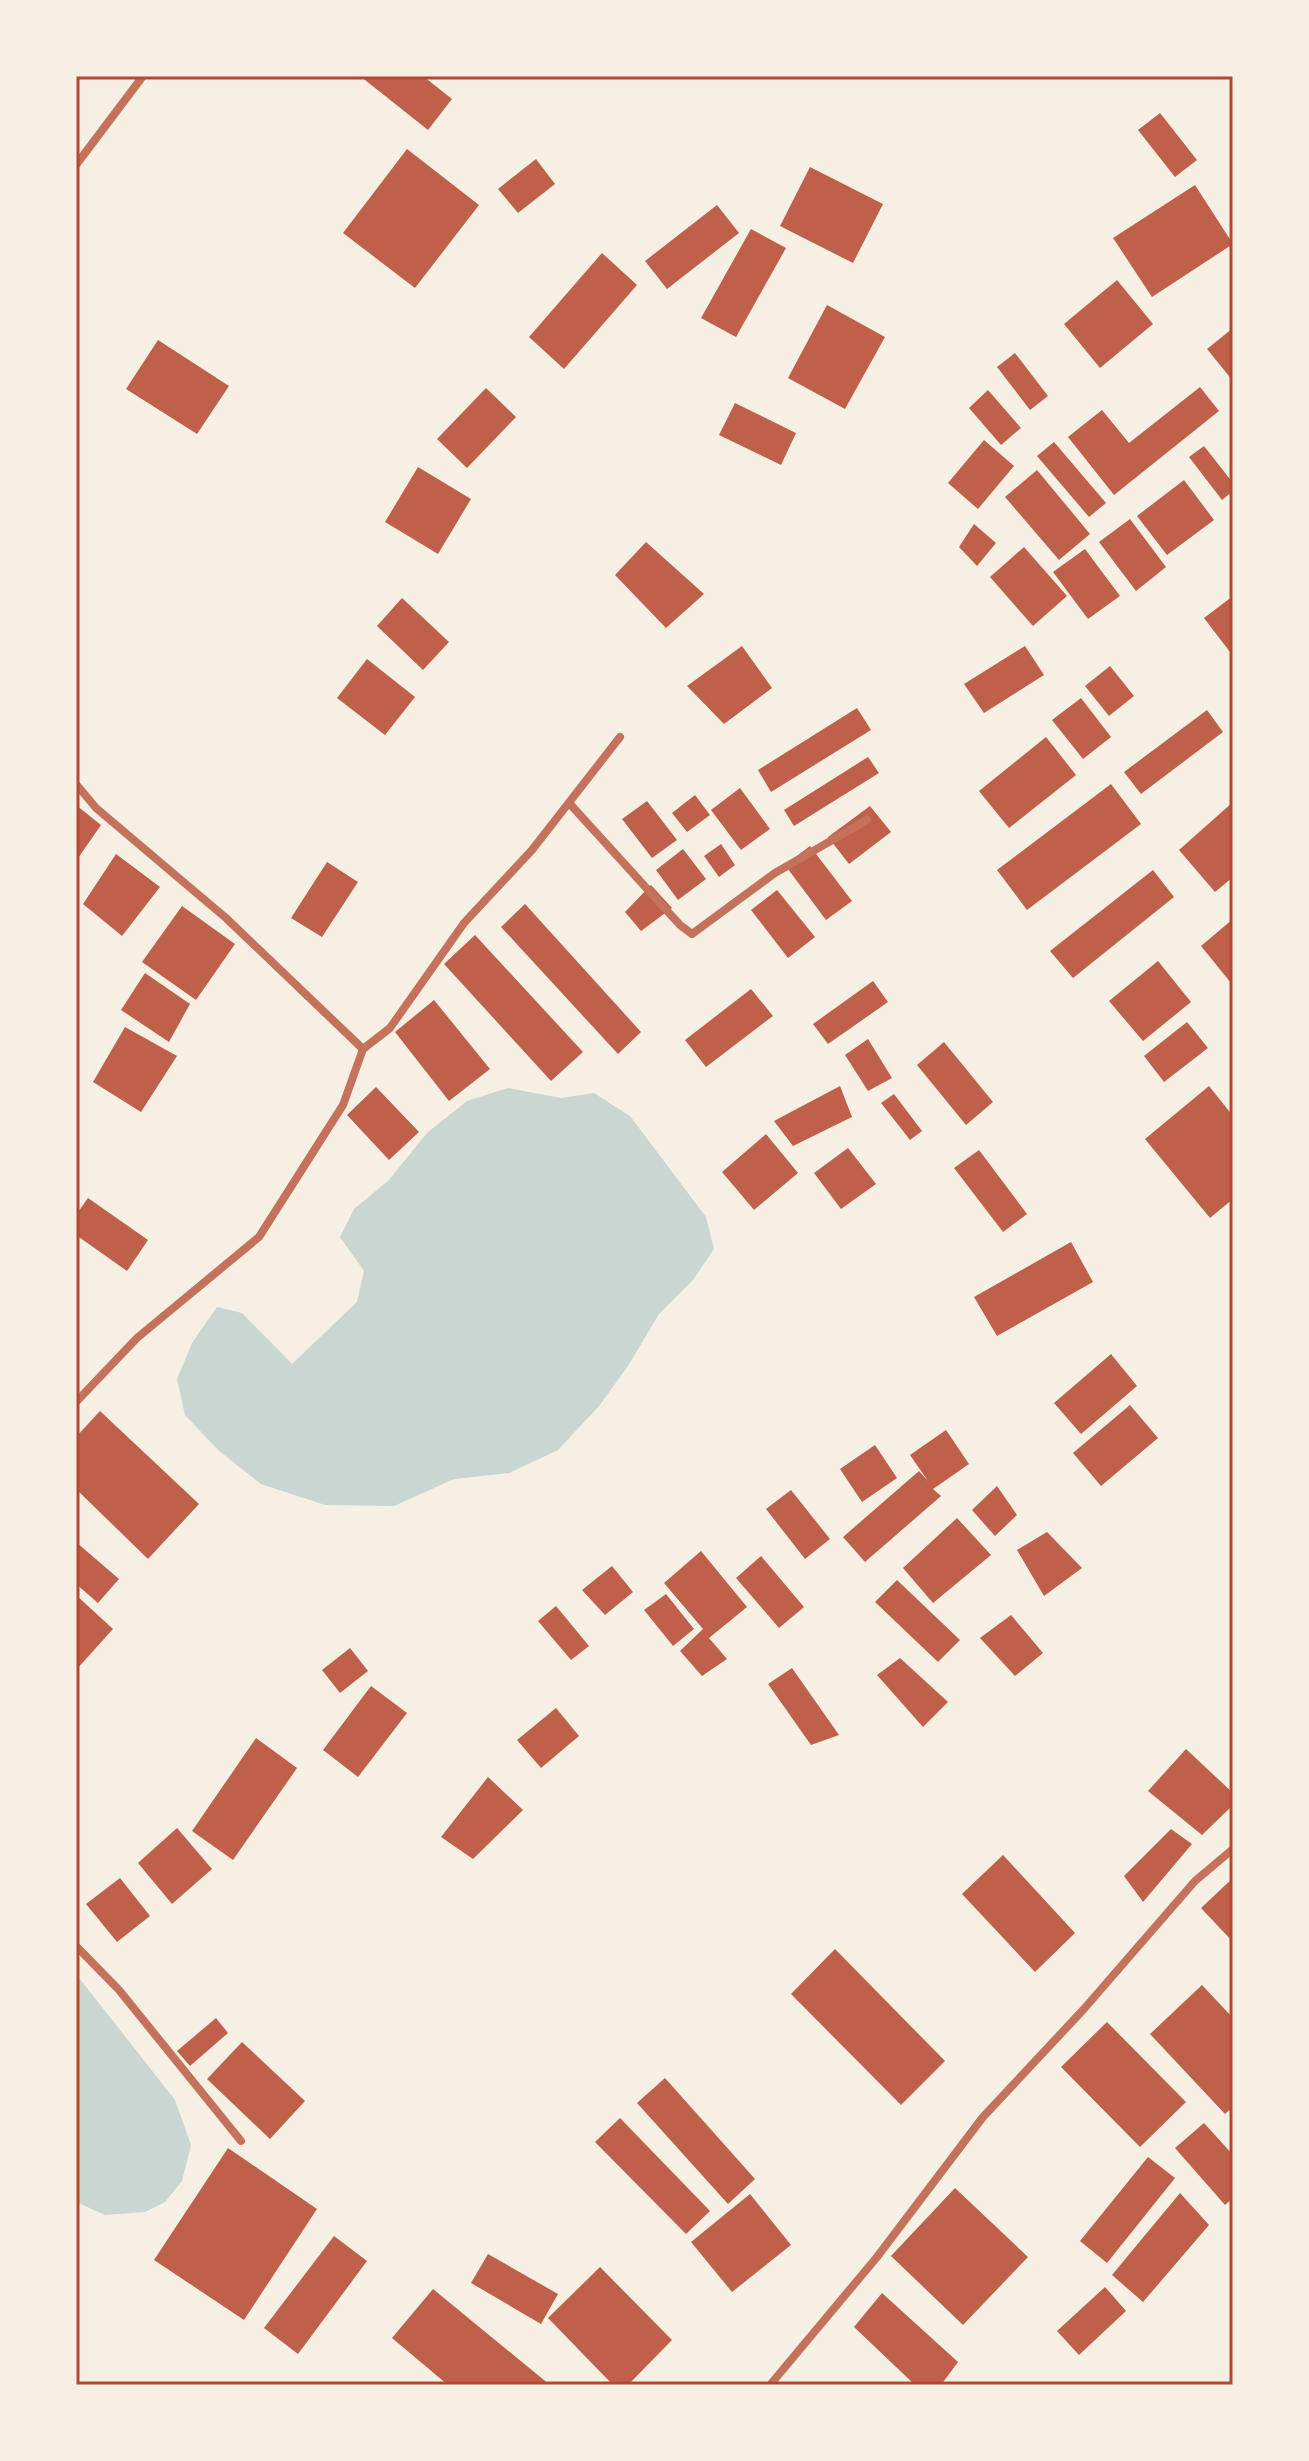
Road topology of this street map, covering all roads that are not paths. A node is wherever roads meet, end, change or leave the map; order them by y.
1 (143, 76) edge
2 (76, 165) edge
3 (620, 737) dead end
4 (76, 784) edge
5 (570, 804) junction
6 (867, 820) dead end
7 (363, 1049) junction
8 (76, 1402) edge
9 (1233, 1849) edge
10 (76, 1946) edge
11 (241, 2141) dead end
12 (770, 2385) edge

1 - 2 street
3 - 5 street
4 - 7 street
5 - 6 street
5 - 7 street
7 - 8 street
9 - 12 street
10 - 11 street

